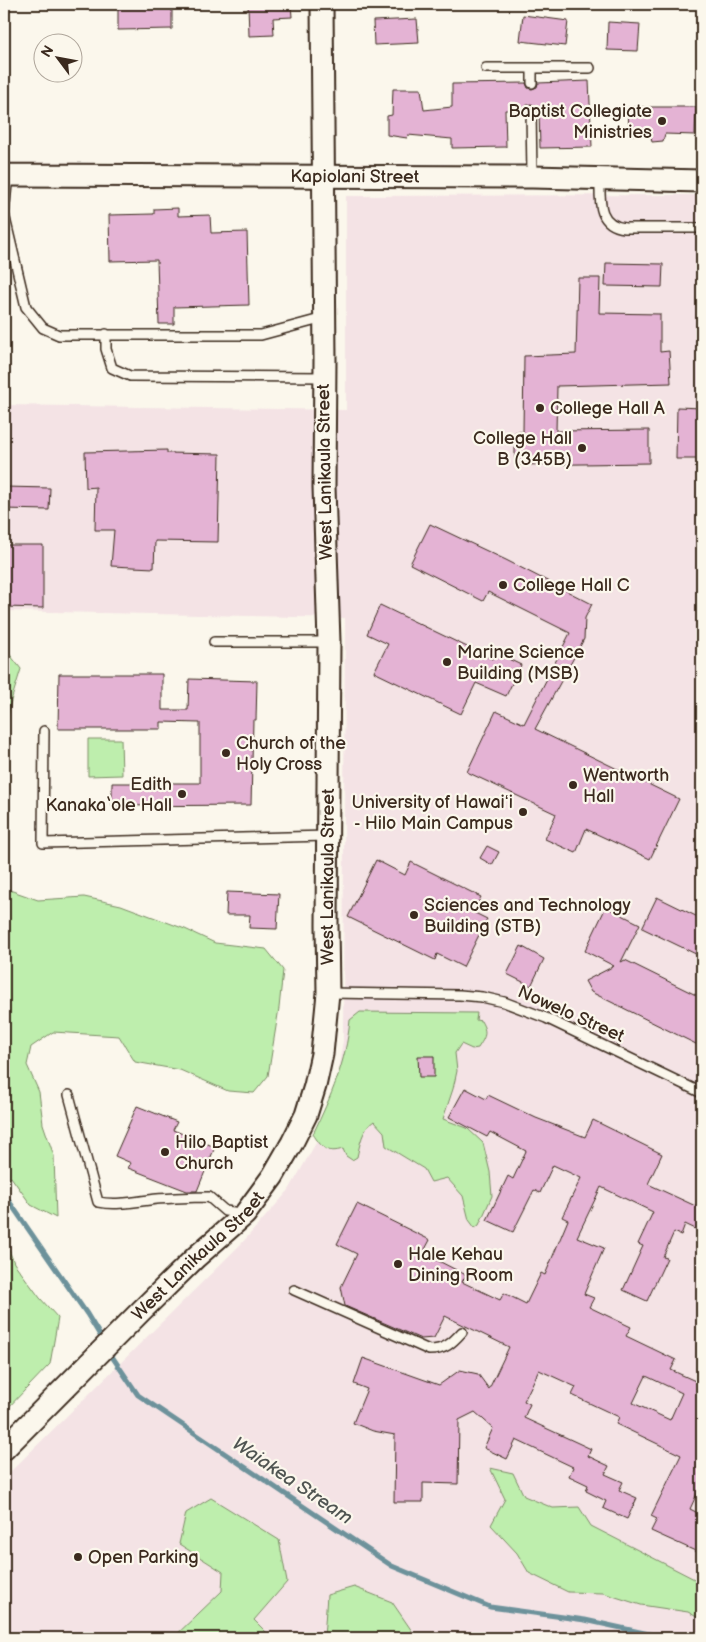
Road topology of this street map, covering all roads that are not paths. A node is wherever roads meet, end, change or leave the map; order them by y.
1 (322, 4) edge
2 (486, 68) dead end
3 (532, 68) junction
4 (590, 68) dead end
5 (532, 83) dead end
6 (531, 110) dead end
7 (5, 175) edge
8 (323, 176) junction
9 (532, 176) junction
10 (600, 179) junction
11 (702, 181) edge
12 (702, 228) edge
13 (324, 318) junction
14 (106, 334) junction
15 (324, 377) junction
16 (214, 642) dead end
17 (329, 642) junction
18 (44, 731) dead end
19 (327, 836) junction
20 (328, 993) junction
21 (702, 1093) edge
22 (69, 1094) dead end
23 (245, 1214) junction
24 (294, 1290) dead end
25 (462, 1332) dead end
26 (4, 1449) edge

1 - 8 street, West Lanikaula Street
2 - 3 lane
3 - 4 lane
3 - 5 lane
6 - 9 lane
7 - 8 street, Kapiolani Street
7 - 14 lane
8 - 9 street, Kapiolani Street
8 - 13 street, West Lanikaula Street
9 - 10 street, Kapiolani Street
10 - 11 street, Kapiolani Street
10 - 12 lane
13 - 14 lane
13 - 15 street, West Lanikaula Street
14 - 15 lane
15 - 17 street, West Lanikaula Street
16 - 17 lane
17 - 19 street, West Lanikaula Street
18 - 19 lane
19 - 20 street, West Lanikaula Street
20 - 21 lane, Nowelo Street
20 - 23 street, West Lanikaula Street
22 - 23 lane
23 - 26 street, West Lanikaula Street
24 - 25 lane

